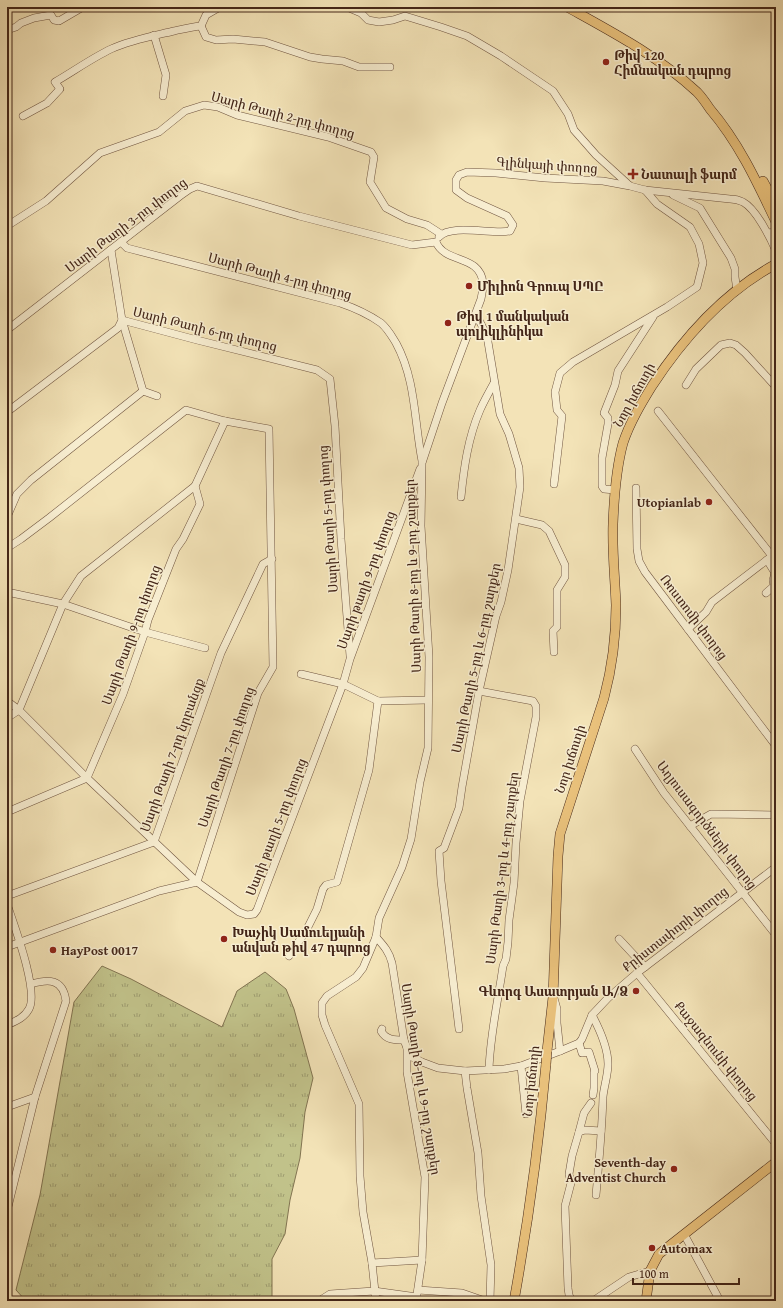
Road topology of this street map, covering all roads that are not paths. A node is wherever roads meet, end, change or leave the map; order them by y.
1 (84, 7) edge
2 (220, 7) edge
3 (347, 7) edge
4 (567, 7) edge
5 (578, 7) edge
6 (201, 26) junction
7 (7, 30) edge
8 (154, 35) junction
9 (390, 67) dead end
10 (163, 96) dead end
11 (23, 116) dead end
12 (630, 186) junction
13 (645, 190) junction
14 (669, 193) junction
15 (776, 205) edge
16 (776, 222) edge
17 (7, 226) edge
18 (776, 232) edge
19 (768, 233) junction
20 (441, 234) junction
21 (121, 242) junction
22 (436, 242) junction
23 (112, 250) junction
24 (776, 251) edge
25 (776, 264) edge
26 (737, 290) junction
27 (654, 315) junction
28 (474, 317) junction
29 (122, 320) junction
30 (7, 330) edge
31 (330, 379) joint
32 (494, 383) junction
33 (686, 385) dead end
34 (776, 387) edge
35 (143, 391) junction
36 (157, 396) dead end
37 (658, 411) dead end
38 (7, 412) edge
39 (225, 421) junction
40 (422, 463) junction
41 (554, 484) dead end
42 (195, 486) junction
43 (636, 488) dead end
44 (615, 490) junction
45 (461, 497) dead end
46 (7, 517) edge
47 (516, 519) junction
48 (7, 548) edge
49 (772, 556) edge
50 (272, 559) junction
51 (7, 592) edge
52 (766, 592) dead end
53 (63, 604) junction
54 (688, 628) junction
55 (145, 632) junction
56 (205, 648) dead end
57 (554, 652) dead end
58 (350, 659) junction
59 (301, 674) dead end
60 (343, 684) junction
61 (479, 691) junction
62 (428, 700) junction
63 (7, 701) edge
64 (378, 701) junction
65 (19, 710) junction
66 (7, 718) edge
67 (776, 746) edge
68 (635, 748) dead end
69 (87, 778) junction
70 (7, 812) edge
71 (776, 815) edge
72 (690, 826) junction
73 (154, 842) junction
74 (776, 867) edge
75 (196, 882) junction
76 (743, 892) junction
77 (7, 896) edge
78 (7, 904) edge
79 (776, 935) edge
80 (376, 937) junction
81 (619, 939) dead end
82 (19, 942) junction
83 (7, 947) edge
84 (289, 956) dead end
85 (645, 967) junction
86 (637, 973) junction
87 (31, 984) junction
88 (553, 997) junction
89 (592, 1015) junction
90 (7, 1025) edge
91 (382, 1029) dead end
92 (459, 1029) dead end
93 (579, 1043) junction
94 (405, 1044) junction
95 (560, 1052) junction
96 (521, 1066) junction
97 (489, 1070) junction
98 (465, 1072) junction
99 (593, 1095) dead end
100 (35, 1097) junction
101 (591, 1103) dead end
102 (7, 1107) edge
103 (526, 1114) dead end
104 (601, 1131) junction
105 (579, 1132) junction
106 (776, 1144) edge
107 (776, 1162) edge
108 (596, 1195) dead end
109 (7, 1211) edge
110 (684, 1234) junction
111 (422, 1260) junction
112 (372, 1263) junction
113 (650, 1271) junction
114 (374, 1291) junction
115 (417, 1296) edge
116 (601, 1299) edge
117 (319, 1301) edge
118 (376, 1301) edge
119 (485, 1301) edge
120 (490, 1301) edge
121 (514, 1301) edge
122 (572, 1301) edge
123 (593, 1301) edge
124 (646, 1301) edge
125 (720, 1301) edge

1 - 7 street
2 - 6 street
3 - 12 street
4 - 16 main road
5 - 15 main road
6 - 8 street
6 - 9 street
8 - 10 street
8 - 11 street
12 - 13 street, Գլինկայի փողոց
12 - 20 street, Գլինկայի փողոց
13 - 14 street, Գլինկայի փողոց
13 - 27 street
14 - 19 street, Գլինկայի փողոց
14 - 26 street
17 - 20 street, Սարի Թաղի 2-րդ փողոց
18 - 19 street
19 - 24 street, Գլինկայի փողոց
20 - 22 street
21 - 22 street, Սարի Թաղի 3-րդ փողոց
21 - 23 street, Սարի Թաղի 3-րդ փողոց
21 - 40 street, Սարի Թաղի 4-րդ փողոց
22 - 28 street, Սարի Թաղի 8-րդ և 9-րդ շարքեր
23 - 29 street
23 - 30 street, Սարի Թաղի 3-րդ փողոց
25 - 26 main road, Նոր խճուղի
26 - 44 main road, Նոր խճուղի
27 - 41 street
27 - 44 street
28 - 32 street, Սարի Թաղի 5-րդ և 6-րդ շարքեր
28 - 40 street, Սարի Թաղի 8-րդ և 9-րդ շարքեր
29 - 31 street, Սարի Թաղի 6-րդ փողոց
29 - 35 street
29 - 38 street, Սարի Թաղի 6-րդ փողոց
31 - 58 street, Սարի Թաղի 5-րդ փողոց
32 - 45 street
32 - 47 street, Սարի Թաղի 5-րդ և 6-րդ շարքեր
33 - 34 street
35 - 36 street
35 - 46 street
37 - 49 street
39 - 42 street
39 - 48 street
39 - 50 street, Սարի Թաղի 7-րդ փողոց
40 - 58 street, Սարի թաղի 9-րդ փողոց
40 - 62 street, Սարի Թաղի 8-րդ և 9-րդ շարքեր
42 - 53 street
42 - 55 street, Սարի Թաղի 9-րդ փողոց
43 - 54 street, Ռոստոմի փողոց
44 - 88 main road, Նոր խճուղի
47 - 57 street
47 - 61 street, Սարի Թաղի 5-րդ և 6-րդ շարքեր
49 - 52 street
49 - 54 street
50 - 73 street, Սարի Թաղի 7-րդ նրբանցք
50 - 75 street, Սարի Թաղի 7-րդ փողոց
51 - 53 street
53 - 55 street
53 - 65 street
54 - 67 street, Ռոստոմի փողոց
55 - 56 street
55 - 69 street, Սարի Թաղի 9-րդ փողոց
58 - 60 street, Սարի թաղի 9-րդ փողոց
59 - 60 street
60 - 64 street
60 - 75 street, Սարի թաղի 5-րդ փողոց
61 - 92 street, Սարի Թաղի 5-րդ և 6-րդ շարքեր
61 - 97 street, Սարի Թաղի 3-րդ և 4-րդ շարքեր
62 - 64 street
62 - 80 street, Սարի Թաղի 8-րդ և 9-րդ շարքեր
63 - 65 street, Սարի թաղի 5-րդ փողոց
64 - 84 street
65 - 66 street
65 - 69 street, Սարի թաղի 5-րդ փողոց
68 - 72 street, Աղյուսագործների փողոց
69 - 70 street
69 - 73 street, Սարի թաղի 5-րդ փողոց
71 - 72 street
72 - 76 street, Աղյուսագործների փողոց
73 - 75 street, Սարի թաղի 5-րդ փողոց
73 - 77 street, Սարի Թաղի 7-րդ նրբանցք
74 - 76 street, Քրիստափորի փողոց
75 - 82 street
76 - 79 street, Աղյուսագործների փողոց
76 - 85 street, Քրիստափորի փողոց
78 - 82 street
80 - 94 street, Սարի Թաղի 8-րդ և 9-րդ շարքեր
80 - 112 street, Սարի Թաղի 8-րդ և 9-րդ շարքեր
81 - 85 street
82 - 83 street
82 - 87 street
85 - 86 street, Քրիստափորի փողոց
86 - 89 street, Քրիստափորի փողոց
86 - 106 street, Քաջազնունի փողոց
87 - 90 street
87 - 100 street
88 - 95 street
88 - 121 main road, Նոր խճուղի, bridge
89 - 93 street, Քրիստափորի փողոց
89 - 104 street
91 - 94 street
93 - 95 street
93 - 99 street
94 - 98 street
94 - 111 street, Սարի Թաղի 8-րդ և 9-րդ շարքեր
95 - 96 street
96 - 97 street
96 - 103 street
97 - 98 street
98 - 120 street
100 - 102 street
100 - 109 street
101 - 105 street
104 - 105 street
104 - 108 street
105 - 122 street
107 - 110 main road
110 - 113 main road
110 - 125 street
111 - 112 street
111 - 115 street, Սարի Թաղի 8-րդ և 9-րդ շարքեր
112 - 114 street, Սարի Թաղի 8-րդ և 9-րդ շարքեր
113 - 116 street
113 - 124 main road
114 - 115 street
114 - 117 street
114 - 118 street, Սարի Թաղի 8-րդ և 9-րդ շարքեր
115 - 119 street
116 - 123 street

